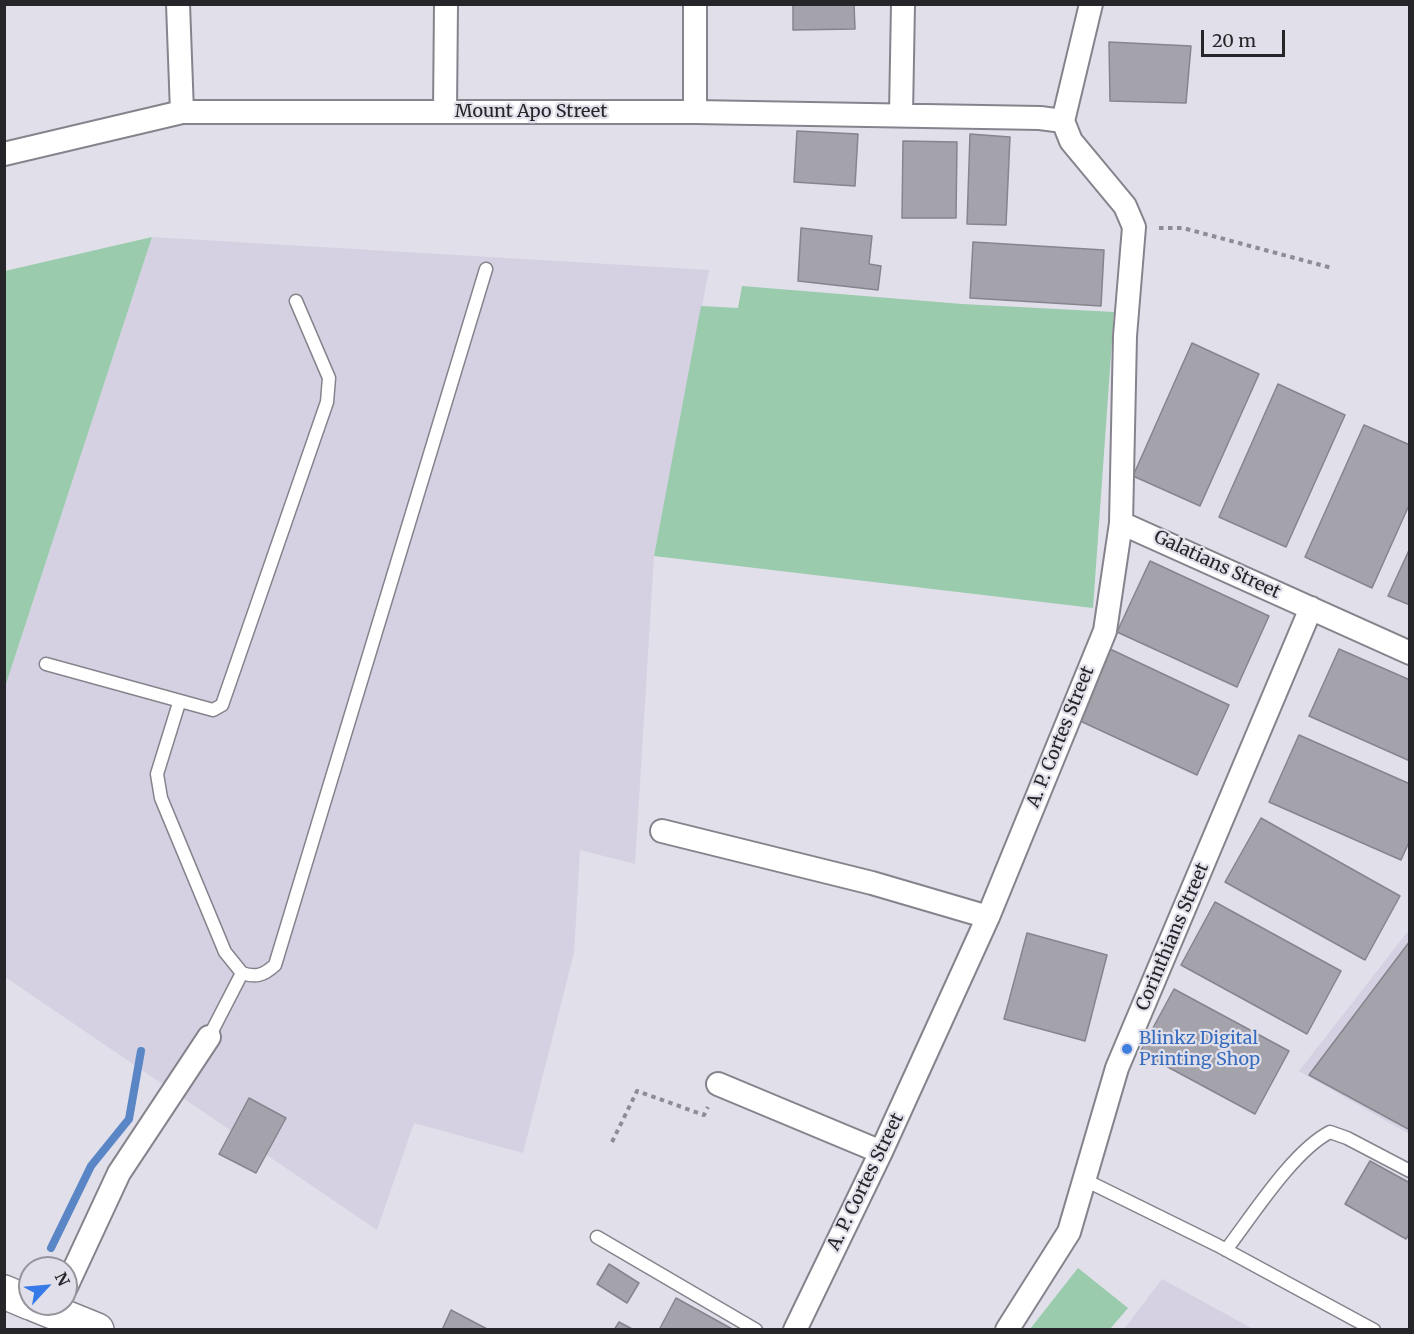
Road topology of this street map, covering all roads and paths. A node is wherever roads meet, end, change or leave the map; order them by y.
1 (178, 4) edge
2 (446, 4) edge
3 (696, 4) edge
4 (903, 4) edge
5 (1091, 4) edge
6 (445, 111) junction
7 (182, 112) junction
8 (695, 112) junction
9 (902, 114) junction
10 (1063, 121) junction
11 (4, 154) edge
12 (1134, 227) junction
13 (1332, 268) dead end
14 (486, 269) dead end
15 (297, 301) dead end
16 (1121, 523) junction
17 (1311, 608) junction
18 (1410, 653) edge
19 (46, 664) dead end
20 (179, 703) junction
21 (662, 831) dead end
22 (988, 916) junction
23 (242, 973) junction
24 (209, 1037) joint
25 (718, 1084) joint
26 (612, 1142) dead end
27 (881, 1152) junction
28 (1410, 1171) edge
29 (1084, 1180) junction
30 (597, 1237) dead end
31 (1226, 1250) junction
32 (78, 1273) edge
33 (756, 1329) edge
34 (795, 1329) edge
35 (1007, 1329) edge
36 (1374, 1329) edge

1 - 7 street
2 - 6 street
3 - 8 street
4 - 9 street
5 - 10 street
6 - 7 street, Mount Apo Street
6 - 8 street, Mount Apo Street
7 - 11 street, Mount Apo Street
8 - 9 street, Mount Apo Street
9 - 10 street, Mount Apo Street
10 - 12 street
12 - 13 path
12 - 16 street, A. P. Cortes Street
14 - 23 lane
15 - 20 lane
16 - 17 street, Galatians Street
16 - 22 street, A. P. Cortes Street
17 - 18 street, Galatians Street
17 - 29 street, Corinthians Street
19 - 20 lane
20 - 23 lane
21 - 22 street
22 - 27 street, A. P. Cortes Street
23 - 24 lane
24 - 32 street
25 - 26 path
25 - 27 street
27 - 34 street, A. P. Cortes Street
28 - 31 lane
29 - 31 lane
29 - 35 street, Corinthians Street
30 - 33 lane
31 - 36 lane

